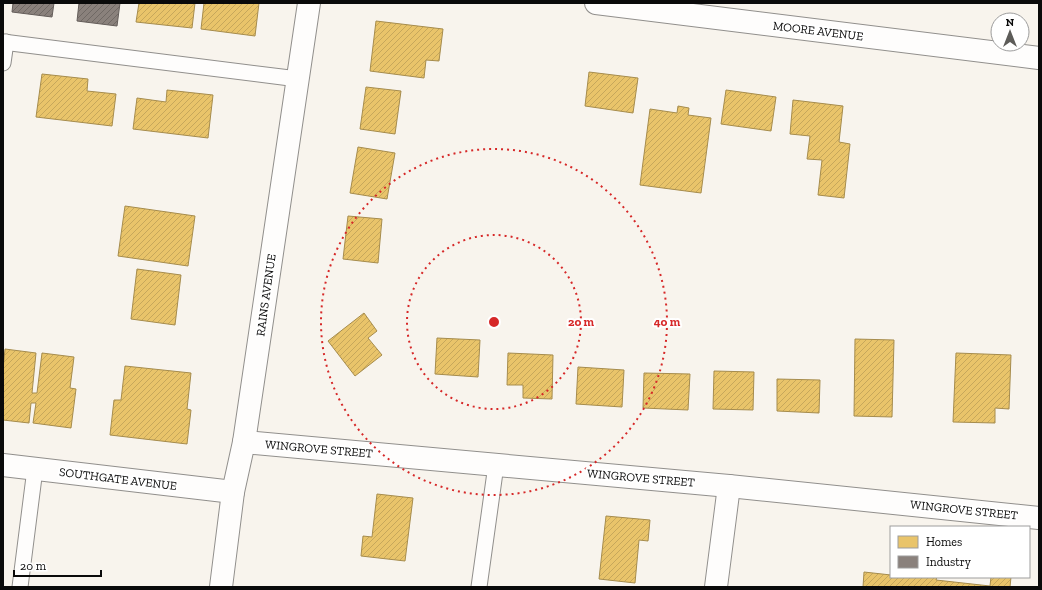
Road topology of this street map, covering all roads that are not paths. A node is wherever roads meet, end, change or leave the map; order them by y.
1 (309, 3) edge
2 (596, 3) edge
3 (4, 42) edge
4 (1039, 58) edge
5 (3, 63) edge
6 (298, 79) junction
7 (244, 442) junction
8 (3, 465) edge
9 (496, 465) junction
10 (35, 469) junction
11 (729, 486) junction
12 (233, 492) junction
13 (1039, 518) edge
14 (20, 587) edge
15 (221, 587) edge
16 (478, 587) edge
17 (716, 587) edge

1 - 6 street, RAINS AVENUE
2 - 4 street, MOORE AVENUE
3 - 5 lane
3 - 6 lane
6 - 7 street, RAINS AVENUE
7 - 9 street, WINGROVE STREET
7 - 12 street, RAINS AVENUE
8 - 10 street, SOUTHGATE AVENUE
9 - 11 street, WINGROVE STREET
9 - 16 lane
10 - 12 street, SOUTHGATE AVENUE
10 - 14 lane
11 - 13 street, WINGROVE STREET
11 - 17 street
12 - 15 street, RAINS AVENUE

